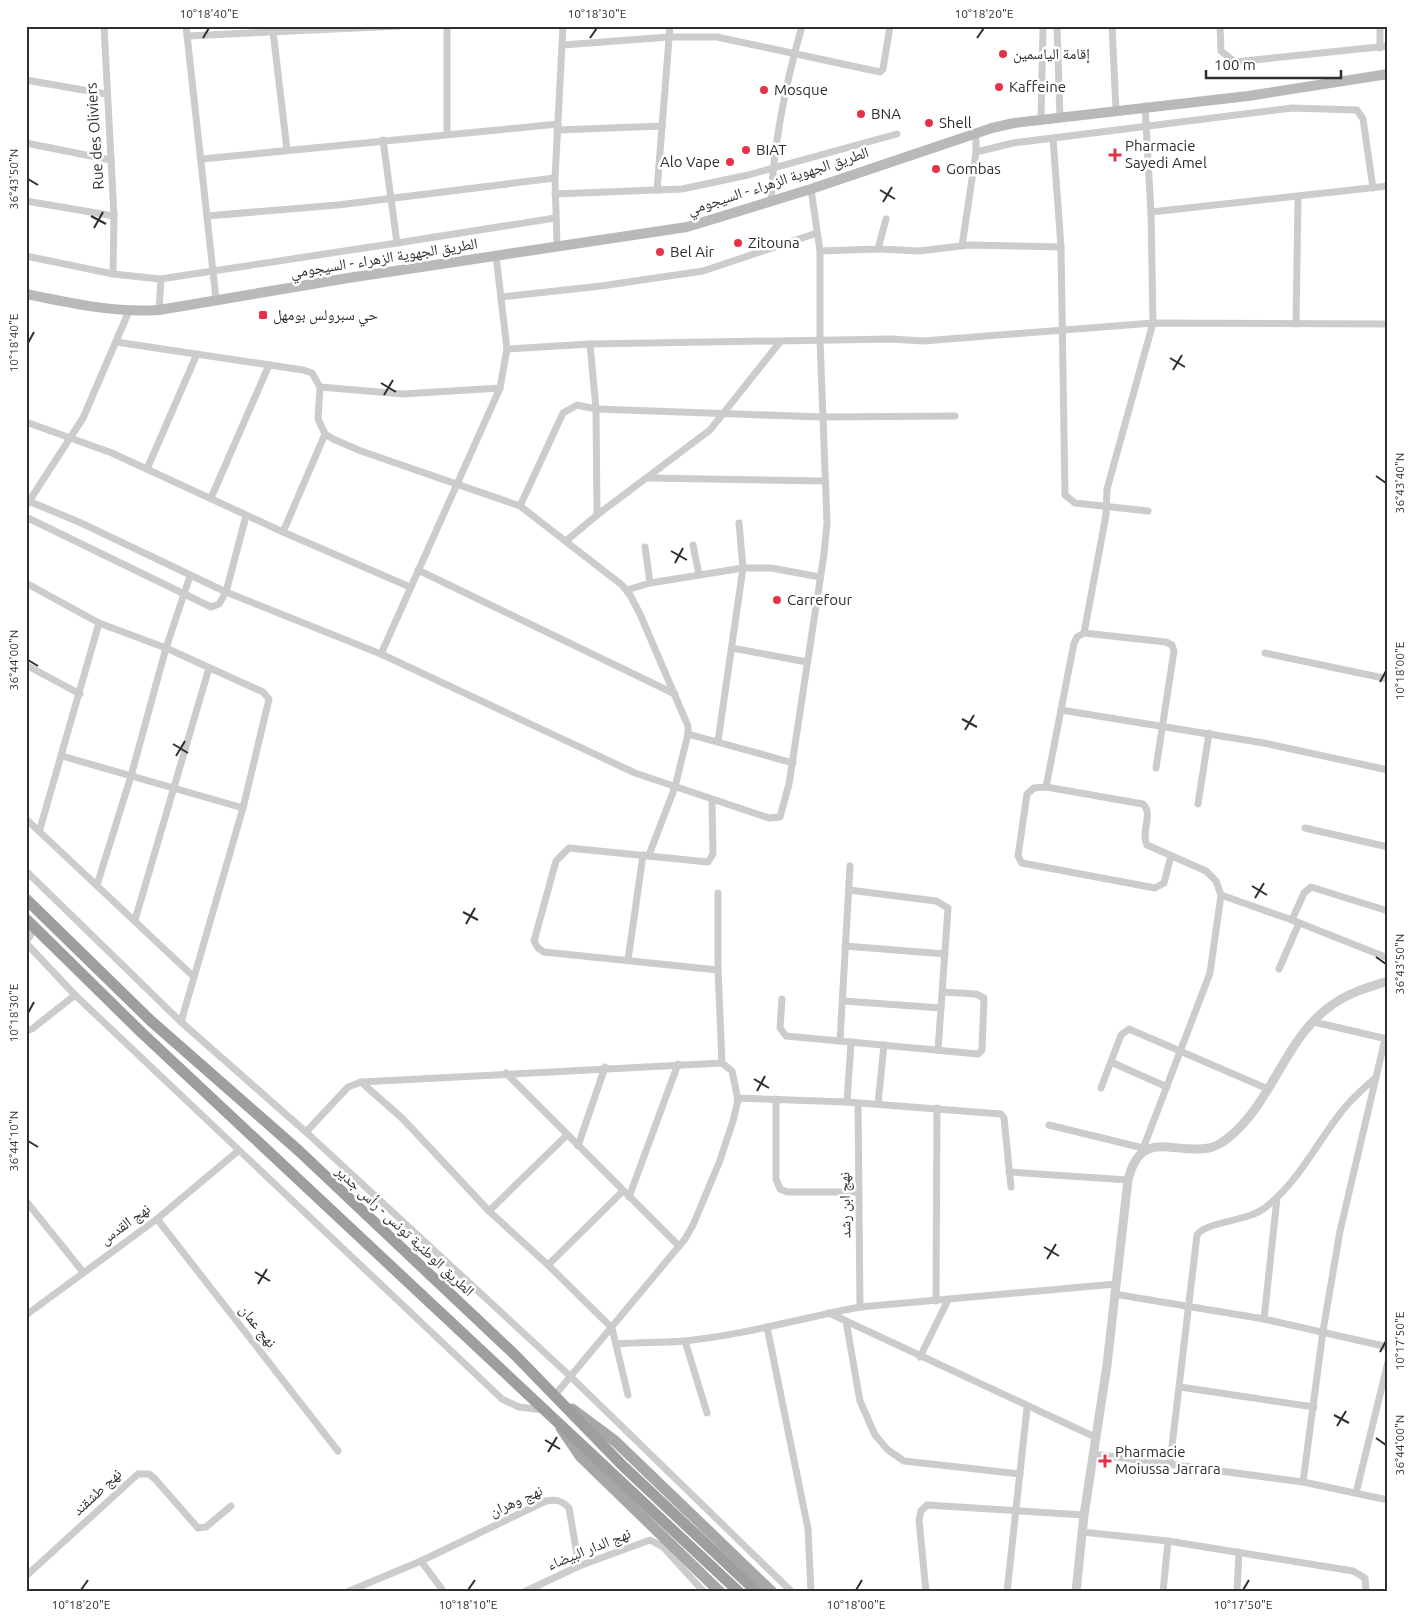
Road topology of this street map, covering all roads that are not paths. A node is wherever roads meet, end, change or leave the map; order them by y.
1 (104, 26) edge
2 (186, 26) edge
3 (400, 26) edge
4 (447, 26) edge
5 (563, 26) edge
6 (670, 26) edge
7 (802, 26) edge
8 (890, 26) edge
9 (1043, 26) edge
10 (1057, 26) edge
11 (1112, 26) edge
12 (1220, 26) edge
13 (1380, 26) edge
14 (249, 30) edge
15 (274, 31) junction
16 (187, 36) junction
17 (669, 37) junction
18 (563, 44) junction
19 (1388, 46) edge
20 (1380, 48) junction
21 (794, 54) junction
22 (1388, 74) edge
23 (26, 80) edge
24 (106, 94) junction
25 (1145, 106) junction
26 (1116, 110) junction
27 (1060, 118) junction
28 (1041, 119) junction
29 (1147, 125) junction
30 (662, 126) junction
31 (558, 127) junction
32 (447, 134) junction
33 (897, 134) dead end
34 (976, 134) junction
35 (1053, 138) junction
36 (383, 140) junction
37 (26, 143) edge
38 (287, 150) junction
39 (976, 152) junction
40 (202, 159) junction
41 (111, 160) junction
42 (773, 168) junction
43 (555, 178) junction
44 (1388, 186) edge
45 (1373, 188) junction
46 (811, 189) junction
47 (657, 190) junction
48 (555, 194) junction
49 (1298, 197) junction
50 (390, 198) junction
51 (26, 200) edge
52 (771, 200) junction
53 (1151, 212) junction
54 (114, 216) junction
55 (207, 216) junction
56 (555, 218) junction
57 (886, 219) dead end
58 (818, 233) junction
59 (396, 244) junction
60 (557, 245) junction
61 (962, 246) junction
62 (1061, 247) junction
63 (878, 248) junction
64 (820, 251) junction
65 (26, 256) edge
66 (496, 256) junction
67 (212, 272) junction
68 (113, 274) junction
69 (162, 279) junction
70 (26, 294) edge
71 (501, 297) junction
72 (216, 299) junction
73 (159, 310) junction
74 (129, 311) junction
75 (1153, 323) junction
76 (1296, 324) junction
77 (1388, 324) edge
78 (1062, 330) junction
79 (820, 340) junction
80 (116, 342) junction
81 (780, 342) junction
82 (590, 344) junction
83 (507, 349) junction
84 (197, 354) junction
85 (269, 365) junction
86 (320, 387) junction
87 (500, 388) junction
88 (596, 409) junction
89 (725, 414) junction
90 (955, 416) dead end
91 (822, 417) junction
92 (26, 422) edge
93 (325, 434) junction
94 (71, 437) junction
95 (147, 469) junction
96 (649, 478) junction
97 (825, 481) junction
98 (458, 483) junction
99 (210, 498) junction
100 (27, 502) edge
101 (1107, 505) junction
102 (520, 506) junction
103 (1148, 511) dead end
104 (597, 514) junction
105 (246, 516) junction
106 (26, 517) edge
107 (739, 523) dead end
108 (283, 532) junction
109 (566, 541) junction
110 (693, 545) dead end
111 (645, 547) dead end
112 (744, 568) junction
113 (418, 570) junction
114 (699, 575) junction
115 (190, 576) junction
116 (820, 577) junction
117 (26, 583) edge
118 (650, 583) junction
119 (410, 587) junction
120 (627, 590) junction
121 (226, 592) junction
122 (183, 595) junction
123 (99, 623) junction
124 (1084, 632) junction
125 (166, 648) junction
126 (732, 648) junction
127 (1265, 653) dead end
128 (381, 654) junction
129 (808, 662) junction
130 (26, 665) edge
131 (209, 668) junction
132 (1388, 679) edge
133 (80, 694) junction
134 (675, 694) junction
135 (1061, 710) junction
136 (1163, 727) junction
137 (1209, 733) junction
138 (688, 734) junction
139 (718, 741) junction
140 (62, 756) junction
141 (793, 763) junction
142 (1156, 768) dead end
143 (1388, 770) edge
144 (131, 776) junction
145 (175, 787) junction
146 (675, 787) junction
147 (1046, 787) junction
148 (712, 801) junction
149 (1198, 804) dead end
150 (243, 808) junction
151 (26, 819) edge
152 (1305, 828) dead end
153 (40, 830) junction
154 (1388, 847) edge
155 (646, 855) junction
156 (1171, 856) junction
157 (850, 866) dead end
158 (26, 871) edge
159 (97, 885) junction
160 (849, 890) junction
161 (718, 893) dead end
162 (1221, 896) junction
163 (26, 899) edge
164 (1388, 911) edge
165 (135, 920) junction
166 (1295, 921) junction
167 (30, 924) edge
168 (26, 942) edge
169 (845, 946) junction
170 (945, 954) junction
171 (1388, 958) edge
172 (628, 960) junction
173 (1279, 969) dead end
174 (718, 970) junction
175 (194, 977) junction
176 (1388, 981) edge
177 (943, 992) junction
178 (75, 995) junction
179 (782, 999) dead end
180 (842, 1001) junction
181 (941, 1008) junction
182 (180, 1022) junction
183 (1314, 1022) junction
184 (26, 1031) edge
185 (1386, 1039) edge
186 (840, 1041) junction
187 (851, 1042) junction
188 (884, 1045) junction
189 (938, 1050) junction
190 (1181, 1050) junction
191 (1110, 1062) junction
192 (722, 1063) junction
193 (678, 1064) junction
194 (605, 1067) junction
195 (506, 1073) junction
196 (1374, 1079) junction
197 (361, 1082) junction
198 (1167, 1087) junction
199 (1101, 1088) dead end
200 (1268, 1088) junction
201 (737, 1098) junction
202 (776, 1099) junction
203 (847, 1102) junction
204 (858, 1103) junction
205 (878, 1104) junction
206 (937, 1108) junction
207 (1049, 1125) dead end
208 (306, 1132) junction
209 (567, 1135) junction
210 (578, 1146) junction
211 (238, 1151) junction
212 (1142, 1151) junction
213 (1009, 1172) junction
214 (1128, 1180) junction
215 (1011, 1187) dead end
216 (623, 1191) junction
217 (858, 1192) junction
218 (629, 1197) junction
219 (1277, 1198) junction
220 (26, 1201) edge
221 (489, 1211) junction
222 (157, 1218) junction
223 (679, 1246) junction
224 (548, 1265) junction
225 (83, 1272) junction
226 (1116, 1284) junction
227 (1114, 1294) junction
228 (936, 1300) junction
229 (948, 1300) junction
230 (860, 1307) junction
231 (1188, 1307) junction
232 (829, 1313) junction
233 (26, 1315) edge
234 (1264, 1319) junction
235 (846, 1321) junction
236 (768, 1327) junction
237 (612, 1328) junction
238 (1323, 1331) junction
239 (685, 1341) junction
240 (616, 1344) junction
241 (1388, 1347) edge
242 (920, 1356) junction
243 (1388, 1362) edge
244 (571, 1377) junction
245 (1180, 1387) junction
246 (628, 1395) dead end
247 (558, 1398) junction
248 (1314, 1406) junction
249 (1027, 1408) junction
250 (549, 1412) junction
251 (707, 1413) dead end
252 (1095, 1438) junction
253 (338, 1451) dead end
254 (1093, 1454) junction
255 (1170, 1463) junction
256 (620, 1471) junction
257 (1020, 1474) junction
258 (1302, 1482) junction
259 (1356, 1493) junction
260 (1388, 1500) edge
261 (230, 1506) dead end
262 (1015, 1511) junction
263 (1084, 1515) junction
264 (1082, 1532) junction
265 (1168, 1540) junction
266 (1239, 1552) junction
267 (420, 1561) junction
268 (579, 1566) junction
269 (26, 1576) edge
270 (349, 1591) edge
271 (444, 1592) edge
272 (524, 1592) edge
273 (704, 1592) edge
274 (720, 1592) edge
275 (739, 1592) edge
276 (757, 1592) edge
277 (772, 1592) edge
278 (792, 1592) edge
279 (810, 1592) edge
280 (926, 1592) edge
281 (1007, 1592) edge
282 (1076, 1592) edge
283 (1163, 1592) edge
284 (1237, 1592) edge
285 (1366, 1592) edge

1 - 24 street, Rue des Oliviers
2 - 16 street
3 - 15 street
4 - 32 street
5 - 18 street
6 - 17 street
7 - 21 street
8 - 21 street
9 - 28 street
10 - 27 street
11 - 26 street
12 - 20 street
13 - 20 street
14 - 15 street
14 - 16 street
15 - 38 street
16 - 40 street
17 - 18 street
17 - 21 street
17 - 30 street
18 - 31 street
19 - 20 street
21 - 42 street
22 - 25 main road, الطريق الجهوية الزهراء - السيجومي
23 - 24 street
24 - 41 street, Rue des Oliviers
25 - 26 main road, الطريق الجهوية الزهراء - السيجومي
25 - 29 street
26 - 27 main road, الطريق الجهوية الزهراء - السيجومي
27 - 28 main road, الطريق الجهوية الزهراء - السيجومي
28 - 34 main road, الطريق الجهوية الزهراء - السيجومي
29 - 35 street
29 - 45 street
29 - 53 street
30 - 31 street
30 - 47 street
31 - 32 street
31 - 43 street
32 - 36 street
33 - 42 street
34 - 39 street
34 - 46 main road, الطريق الجهوية الزهراء - السيجومي
35 - 39 street
35 - 62 street
36 - 38 street
36 - 50 street
37 - 41 street
38 - 40 street
39 - 61 street
40 - 55 street
41 - 54 street, Rue des Oliviers
42 - 47 street
42 - 52 street
43 - 48 street
43 - 50 street
44 - 45 street
45 - 49 street
46 - 52 main road, الطريق الجهوية الزهراء - السيجومي
46 - 58 street
47 - 48 street
48 - 56 street
49 - 53 street
49 - 76 street
50 - 55 street
50 - 59 street
51 - 54 street
52 - 60 main road, الطريق الجهوية الزهراء - السيجومي
53 - 75 street
54 - 68 street, Rue des Oliviers
55 - 67 street
56 - 59 street
56 - 60 street
57 - 63 street
58 - 64 street
58 - 71 street
59 - 67 street
60 - 66 main road, الطريق الجهوية الزهراء - السيجومي
61 - 62 street
61 - 63 street
62 - 78 street
63 - 64 street
64 - 79 street
65 - 68 street
66 - 71 street
66 - 72 main road, الطريق الجهوية الزهراء - السيجومي
67 - 69 street
67 - 72 street
68 - 69 street
69 - 73 street
70 - 74 main road, الطريق الجهوية الزهراء - السيجومي
71 - 83 street
72 - 73 main road, الطريق الجهوية الزهراء - السيجومي
73 - 74 main road, الطريق الجهوية الزهراء - السيجومي
74 - 80 street
75 - 76 street
75 - 78 street
75 - 101 street
76 - 77 street
78 - 79 street
78 - 101 street
79 - 81 street
79 - 91 street
80 - 84 street
80 - 94 street
81 - 82 street
81 - 89 street
82 - 83 street
82 - 88 street
83 - 87 street
84 - 85 street
84 - 95 street
85 - 86 street
85 - 99 street
86 - 87 street
86 - 93 street
87 - 98 street
88 - 89 street
88 - 102 street
88 - 104 street
89 - 91 street
89 - 96 street
90 - 91 street
91 - 97 street
92 - 94 street
93 - 98 street
93 - 108 street
94 - 95 street
94 - 100 street
95 - 99 street
96 - 97 street
96 - 104 street
97 - 116 street
98 - 102 street
98 - 113 street
99 - 105 street
100 - 115 street
101 - 103 street
101 - 124 street
102 - 109 street
104 - 109 street
105 - 108 street
105 - 121 street
106 - 122 street
107 - 112 street
108 - 119 street
109 - 120 street
110 - 114 street
111 - 118 street
112 - 114 street
112 - 116 street
112 - 126 street
113 - 119 street
113 - 134 street
114 - 118 street
115 - 121 street
115 - 122 street
116 - 129 street
117 - 123 street
118 - 120 street
119 - 128 street
120 - 134 street
121 - 122 street
121 - 128 street
122 - 125 street
123 - 125 street
123 - 133 street
124 - 135 street
124 - 136 street
125 - 131 street
125 - 144 street
126 - 129 street
126 - 139 street
127 - 132 street
128 - 146 street
129 - 141 street
130 - 133 street
131 - 145 street
131 - 150 street
133 - 140 street
134 - 138 street
135 - 136 street
135 - 147 street
136 - 137 street
136 - 142 street
137 - 143 street
137 - 149 street
138 - 139 street
138 - 146 street
139 - 141 street
140 - 144 street
140 - 153 street
141 - 148 street
144 - 145 street
144 - 159 street
145 - 150 street
145 - 165 street
146 - 148 street
146 - 155 street
147 - 156 street
147 - 156 street
148 - 155 street
150 - 175 street
151 - 153 street
152 - 154 street
153 - 159 street
155 - 172 street
155 - 172 street
156 - 162 street
157 - 160 street
158 - 182 street
159 - 165 street
160 - 169 street
160 - 170 street
161 - 174 street
162 - 166 street
162 - 190 street
163 - 247 highway, الطريق الوطنية تونس - رأس جدير
164 - 166 street
165 - 175 street
166 - 171 street
166 - 173 street
167 - 168 street
167 - 250 highway, الطريق الوطنية تونس - رأس جدير
168 - 178 street
169 - 170 street
169 - 180 street
170 - 177 street
172 - 174 street
174 - 192 street
175 - 182 street
176 - 183 street
177 - 181 street
177 - 189 street
178 - 184 street
178 - 211 street
179 - 186 street
180 - 181 street
180 - 186 street
181 - 189 street
182 - 208 street
183 - 185 street
183 - 200 street
185 - 196 street
186 - 187 street
187 - 188 street
187 - 203 street
188 - 189 street
188 - 205 street
190 - 191 street
190 - 198 street
190 - 200 street
191 - 198 street
191 - 199 street
192 - 193 street
192 - 201 street
193 - 194 street
193 - 218 street
194 - 195 street
194 - 210 street
195 - 197 street
195 - 209 street
196 - 219 street
196 - 238 street
197 - 208 street
197 - 221 street
198 - 212 street
200 - 212 street
201 - 202 street
201 - 223 street
202 - 203 street
202 - 217 street
203 - 204 street
204 - 205 street
204 - 217 street, نهج ابن رشد
205 - 206 street
206 - 213 street
206 - 228 street
207 - 212 street
208 - 244 street
209 - 210 street
209 - 221 street
210 - 216 street
211 - 222 street, نهج القدس
211 - 250 street
212 - 214 street
213 - 214 street
213 - 215 street
214 - 226 street
216 - 218 street
216 - 224 street
217 - 230 street, نهج ابن رشد
218 - 223 street
219 - 231 street
219 - 234 street
220 - 225 street
221 - 224 street
222 - 225 street, نهج القدس
222 - 253 street, نهج عمان
223 - 237 street
224 - 237 street
225 - 233 street, نهج القدس
226 - 227 street
226 - 229 street
227 - 231 street
227 - 252 street
228 - 229 street
228 - 230 street
229 - 242 street
230 - 232 street
231 - 234 street
231 - 245 street
232 - 235 street
232 - 236 street
234 - 238 street
235 - 242 street
235 - 257 street
236 - 239 street
236 - 279 street
237 - 240 street
237 - 244 street
238 - 241 street
238 - 248 street
239 - 240 street
239 - 251 street
240 - 246 street
242 - 249 street
243 - 259 street
244 - 247 street
244 - 278 street
245 - 248 street
245 - 255 street
247 - 256 highway, الطريق الوطنية تونس - رأس جدير
247 - 277 main road
248 - 258 street
249 - 252 street
249 - 257 street
250 - 256 highway, الطريق الوطنية تونس - رأس جدير
250 - 274 main road
252 - 254 street
254 - 255 street
254 - 263 street
255 - 258 street
256 - 275 highway, الطريق الوطنية تونس - رأس جدير
256 - 276 highway, الطريق الوطنية تونس - رأس جدير
257 - 262 street
258 - 259 street
259 - 260 street
261 - 269 street, نهج طشقند
262 - 263 street
262 - 280 street
262 - 281 street
263 - 264 street
264 - 265 street
264 - 282 street
265 - 266 street
265 - 283 street
266 - 284 street
266 - 285 street
267 - 268 street, نهج وهران
267 - 270 street
267 - 271 street
268 - 272 street, نهج الدار البيضاء
268 - 273 street, نهج الدار البيضاء

